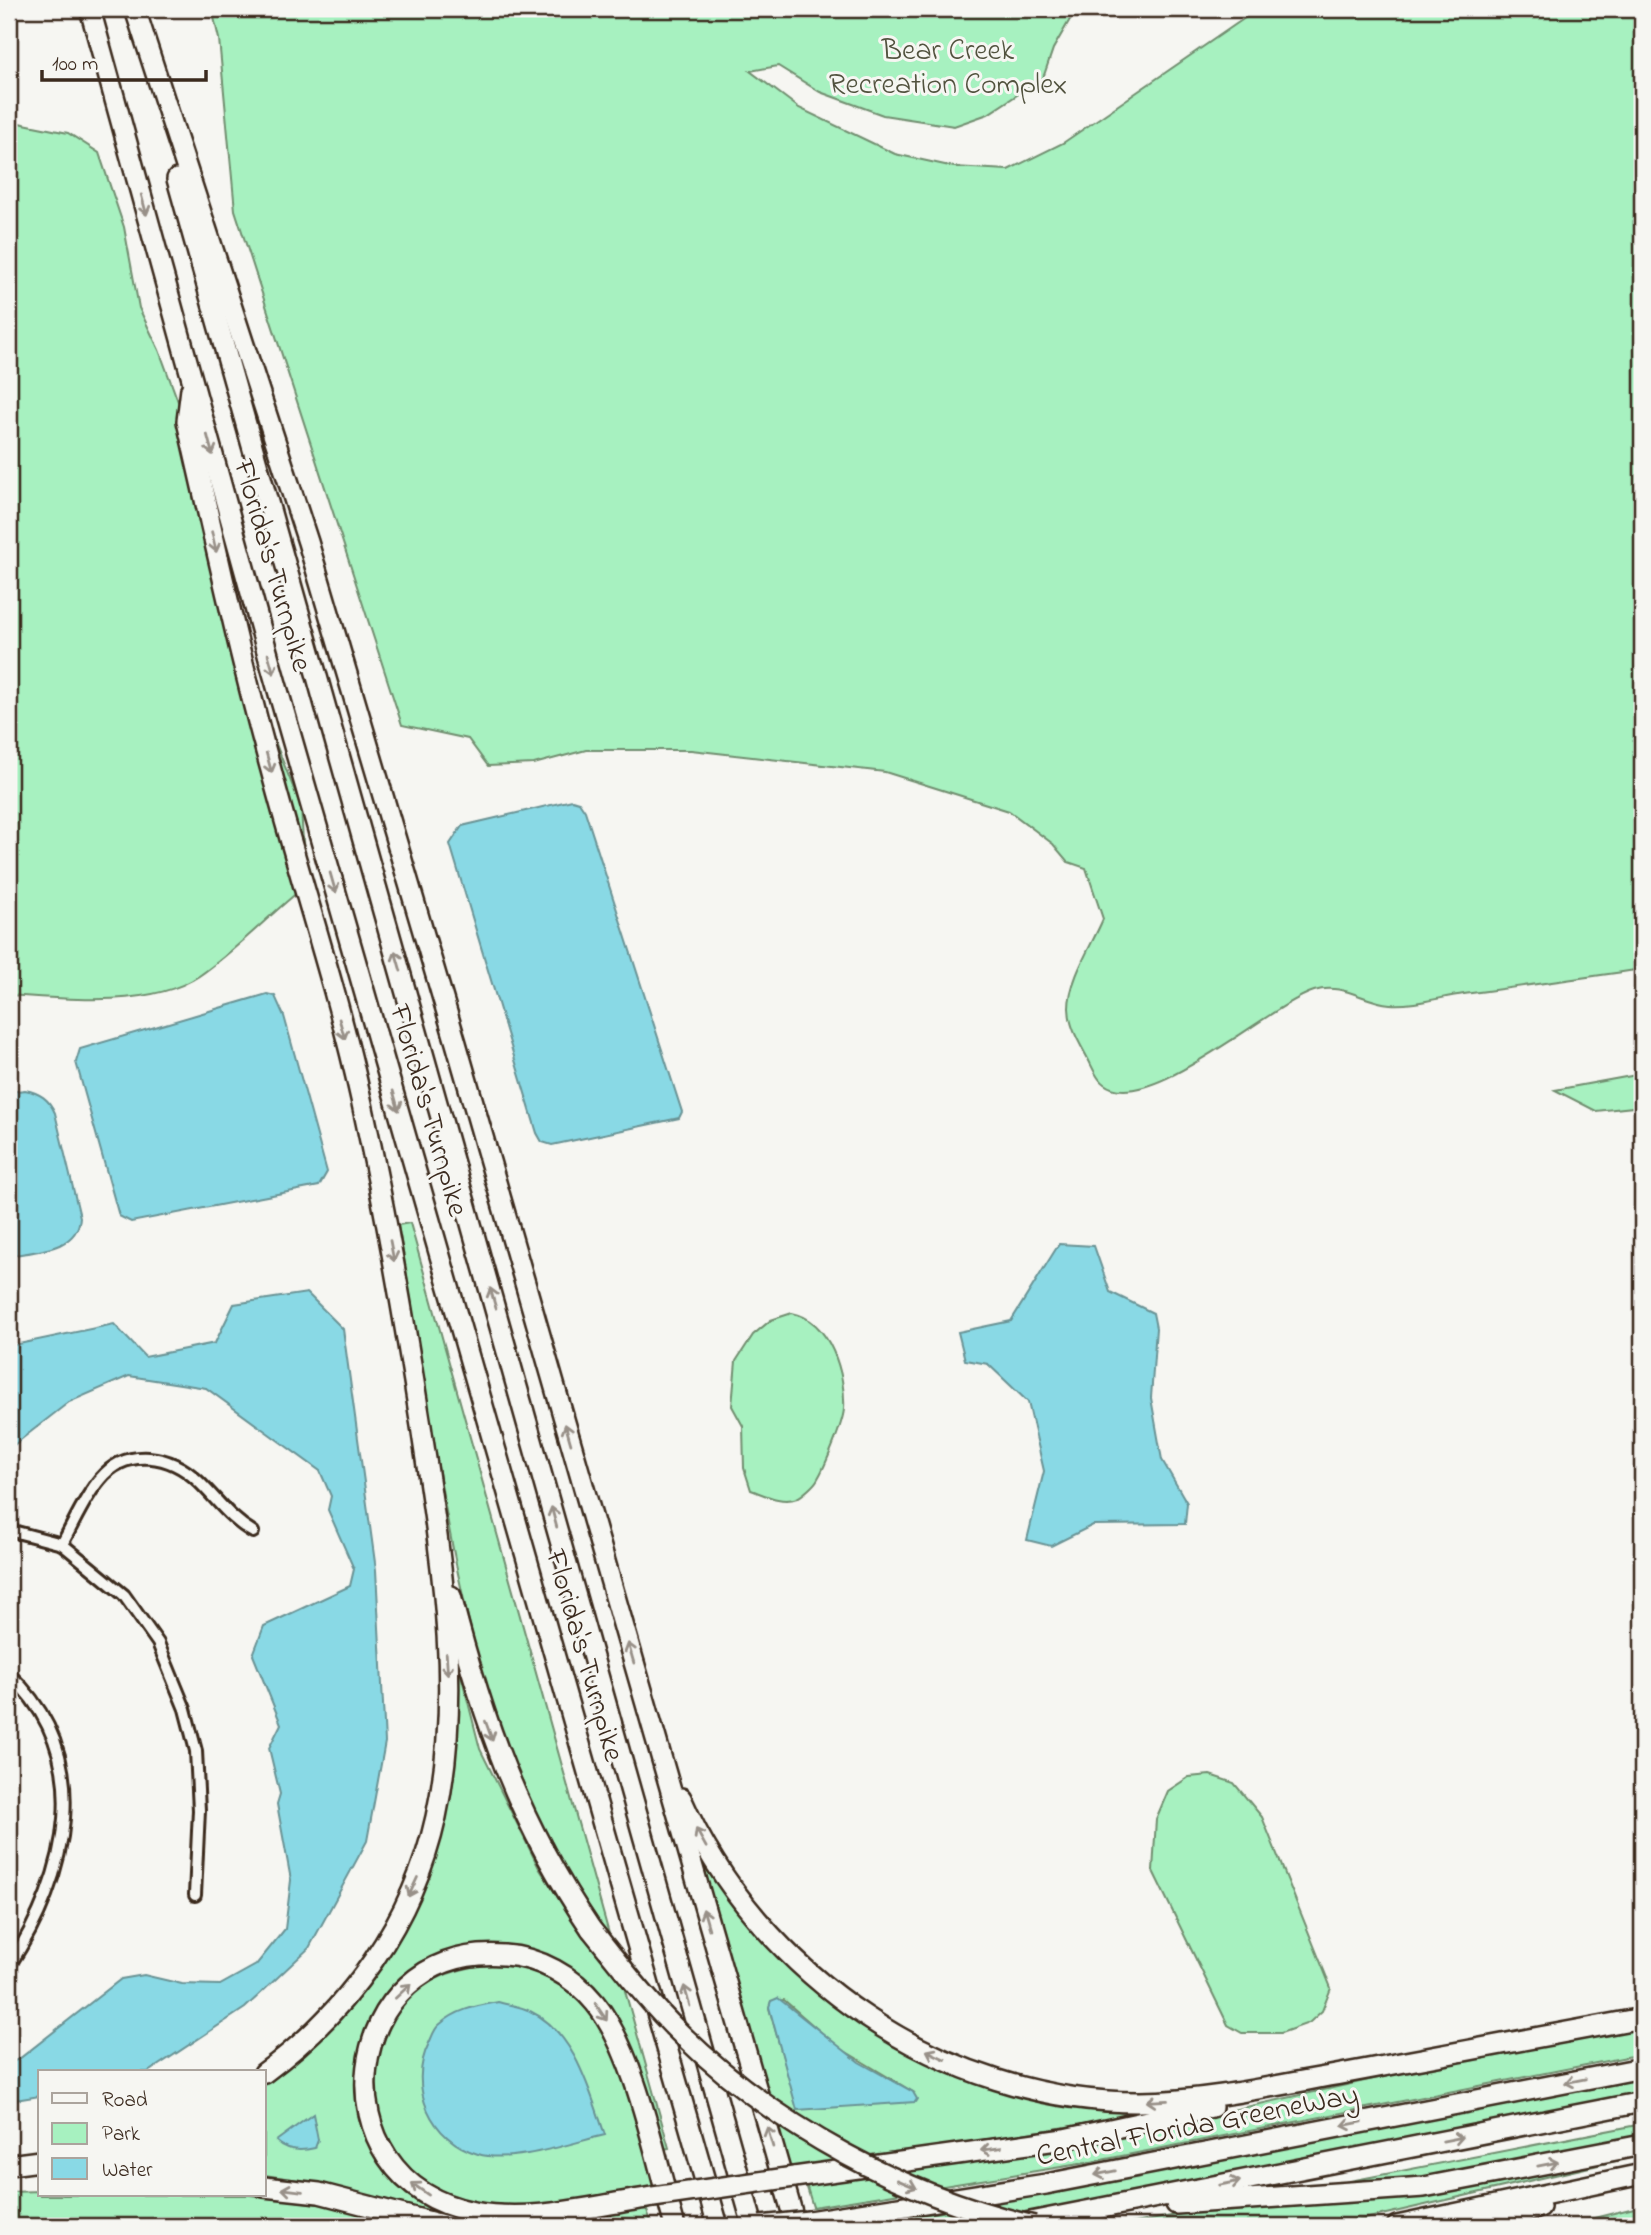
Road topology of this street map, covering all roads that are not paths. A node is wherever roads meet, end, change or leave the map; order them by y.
1 (90, 9) edge
2 (134, 9) edge
3 (192, 379) junction
4 (9, 1530) edge
5 (253, 1532) dead end
6 (62, 1544) junction
7 (439, 1547) junction
8 (9, 1674) edge
9 (644, 1695) junction
10 (195, 1895) dead end
11 (9, 1966) edge
12 (1642, 2018) edge
13 (1490, 2047) junction
14 (1642, 2068) edge
15 (266, 2071) edge
16 (1642, 2102) edge
17 (1642, 2145) edge
18 (38, 2161) edge
19 (9, 2165) edge
20 (9, 2174) edge
21 (38, 2174) edge
22 (1642, 2175) edge
23 (266, 2187) edge
24 (1091, 2210) junction
25 (802, 2224) edge
26 (446, 2226) edge
27 (675, 2226) edge
28 (718, 2226) edge
29 (753, 2226) edge
30 (760, 2226) edge
31 (1009, 2226) edge
32 (1034, 2226) edge
33 (1397, 2226) edge
34 (1488, 2226) edge

1 -> 3 highway, Florida's Turnpike
9 -> 2 highway
29 -> 2 highway, Florida's Turnpike
3 -> 7 highway
3 -> 28 highway, Florida's Turnpike
4 - 6 street
5 - 6 street
6 - 10 street
7 -> 15 highway
7 -> 32 highway, bridge
8 - 11 street
13 -> 9 highway
25 -> 9 highway
12 - 13 highway
13 -> 27 highway, bridge
14 -> 25 highway, Central Florida GreeneWay
24 -> 16 highway
24 -> 17 highway
18 - 19 highway
20 - 21 highway
22 - 33 highway
22 - 34 highway
26 -> 23 highway
24 - 31 highway
25 - 30 highway, Central Florida GreeneWay, bridge

